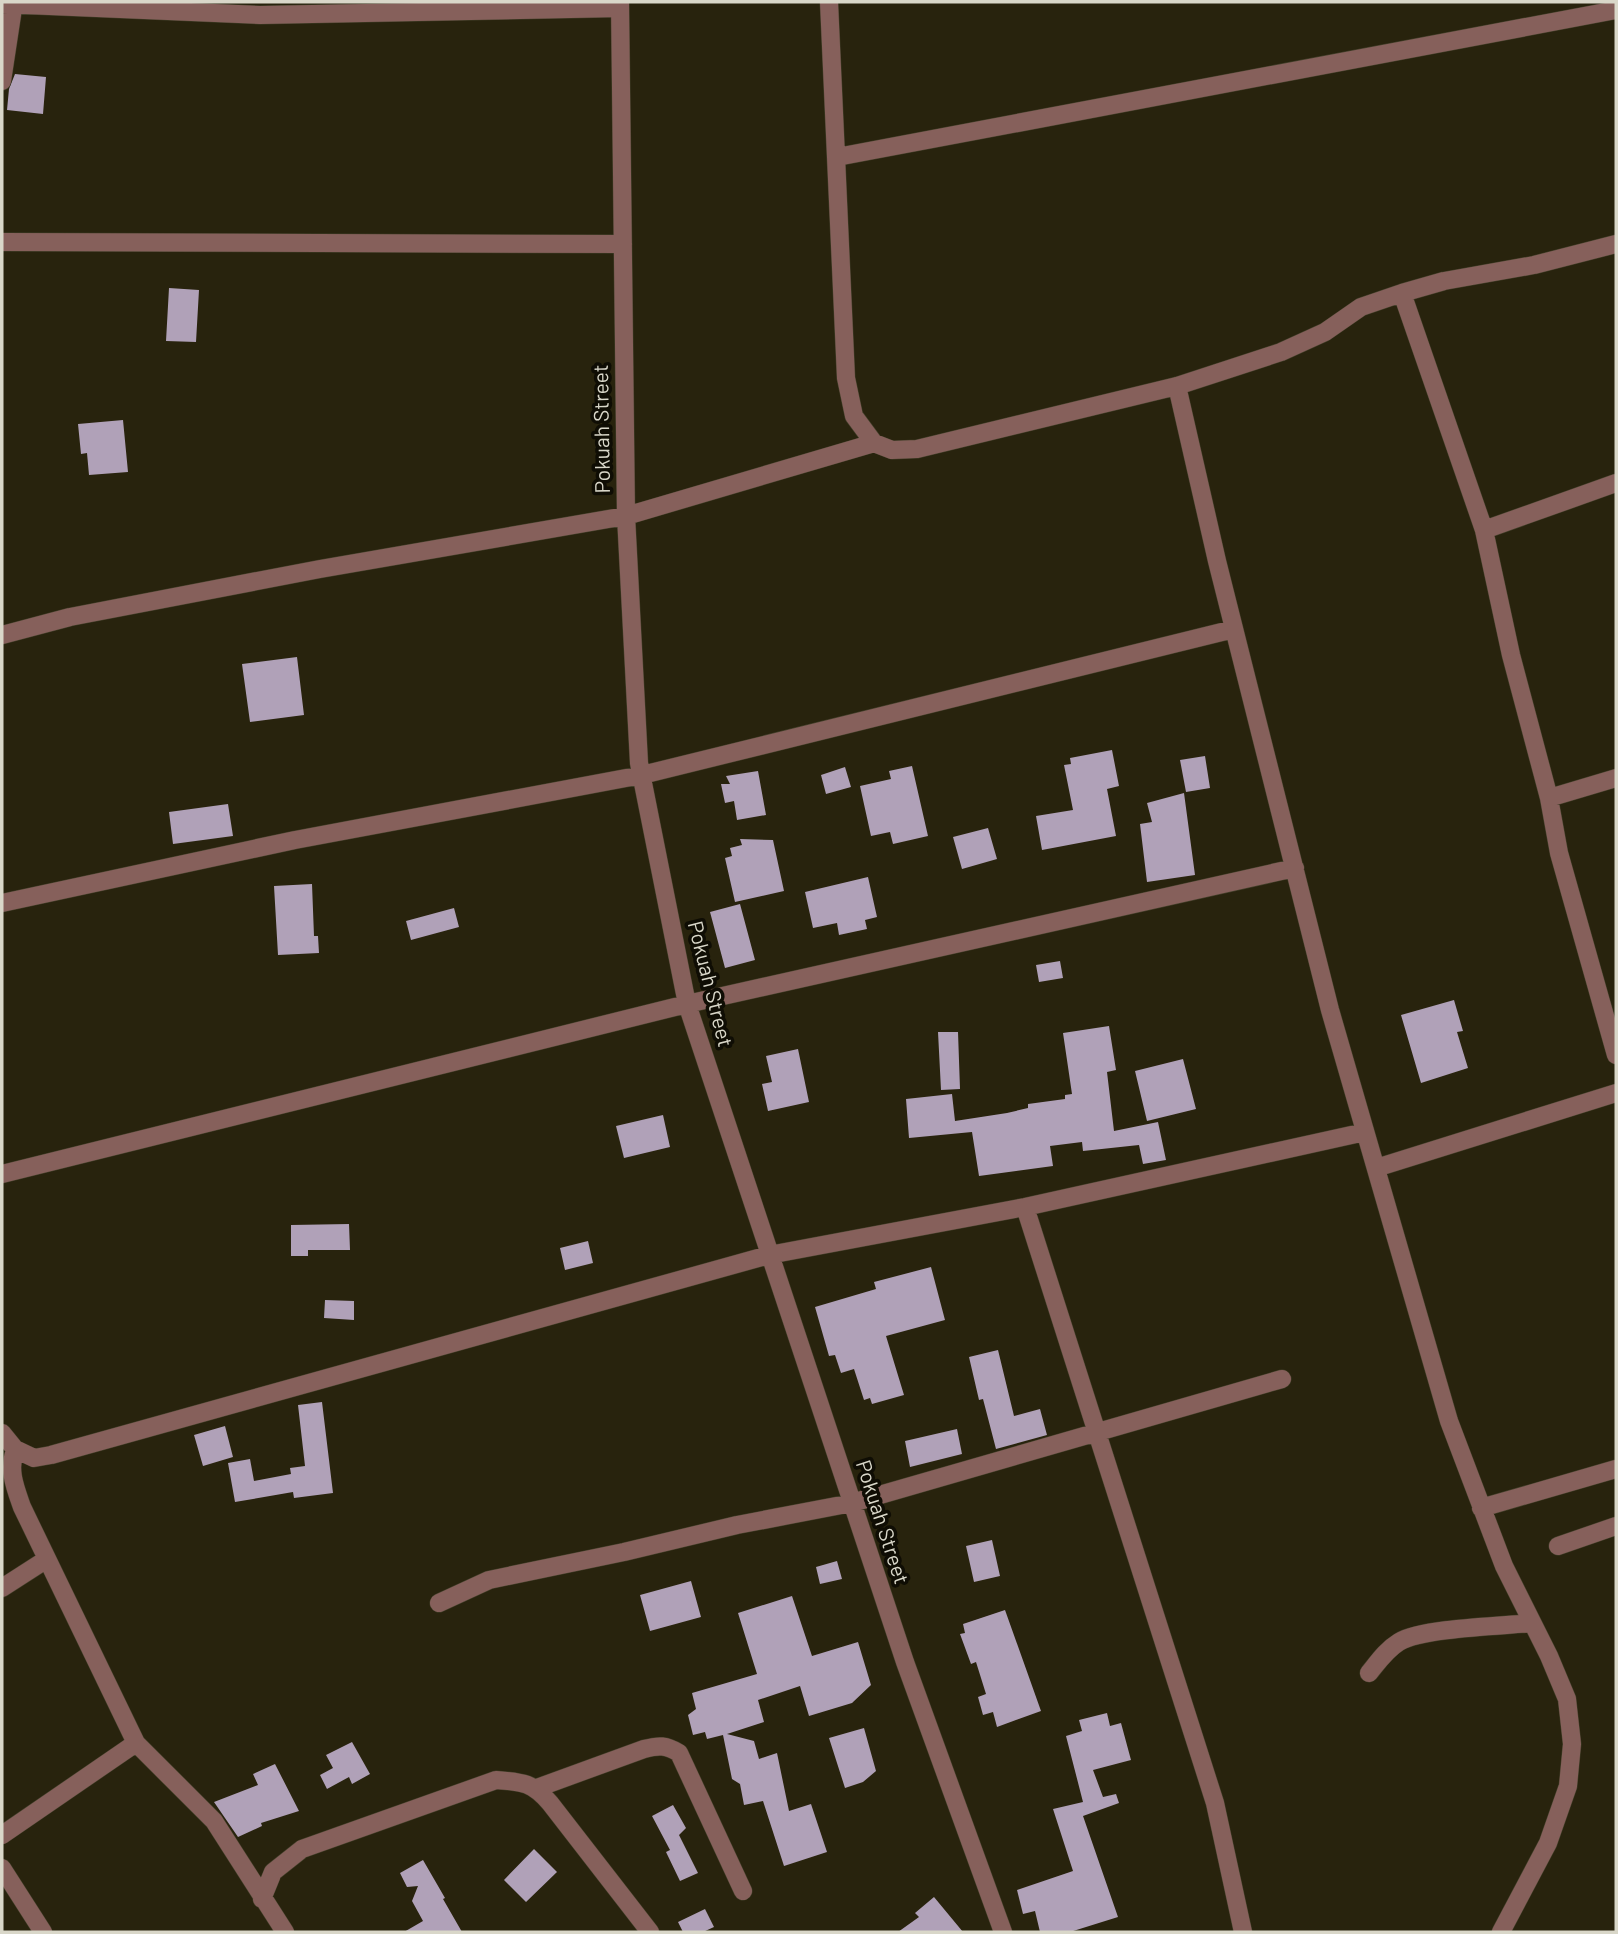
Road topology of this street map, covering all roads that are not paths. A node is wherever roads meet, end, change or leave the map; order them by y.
1 (830, 2) edge
2 (10, 3) edge
3 (620, 5) edge
4 (1616, 10) edge
5 (2, 81) edge
6 (837, 157) junction
7 (2, 242) edge
8 (623, 244) junction
9 (1616, 244) edge
10 (1402, 292) junction
11 (1177, 386) junction
12 (874, 443) junction
13 (1616, 484) edge
14 (626, 516) junction
15 (1484, 530) junction
16 (1234, 628) junction
17 (2, 635) edge
18 (642, 775) junction
19 (1616, 778) edge
20 (1549, 798) junction
21 (1295, 868) junction
22 (2, 903) edge
23 (687, 1004) junction
24 (1616, 1055) edge
25 (1616, 1093) edge
26 (1365, 1132) junction
27 (1376, 1168) junction
28 (2, 1174) edge
29 (1026, 1207) junction
30 (769, 1255) junction
31 (1282, 1379) dead end
32 (2, 1433) edge
33 (1097, 1433) junction
34 (15, 1449) junction
35 (1616, 1469) edge
36 (852, 1503) junction
37 (1481, 1507) junction
38 (1616, 1527) edge
39 (1558, 1546) dead end
40 (47, 1559) junction
41 (2, 1588) edge
42 (439, 1603) dead end
43 (1532, 1623) junction
44 (1369, 1673) dead end
45 (136, 1743) junction
46 (537, 1788) junction
47 (2, 1835) edge
48 (2, 1868) edge
49 (743, 1891) dead end
50 (262, 1899) junction
51 (43, 1932) edge
52 (285, 1932) edge
53 (650, 1932) edge
54 (1003, 1932) edge
55 (1243, 1932) edge
56 (1501, 1932) edge

1 - 6 street
2 - 3 street
2 - 5 street
3 - 8 street, Pokuah Street
4 - 6 street
6 - 12 street
7 - 8 street
8 - 14 street, Pokuah Street
9 - 10 street
10 - 11 street
10 - 15 street
11 - 12 street
11 - 16 street
12 - 14 street
13 - 15 street
14 - 17 street
14 - 18 street, Pokuah Street
15 - 20 street
16 - 18 street
16 - 21 street
18 - 22 street
18 - 23 street, Pokuah Street
19 - 20 street
20 - 24 street
21 - 23 street
21 - 26 street
23 - 28 street
23 - 30 street, Pokuah Street
25 - 27 street
26 - 27 street
26 - 29 street
27 - 37 street
29 - 30 street
29 - 33 street
30 - 34 street
30 - 36 street, Pokuah Street
31 - 33 street
32 - 34 street
33 - 36 street
33 - 55 street
34 - 40 street
35 - 37 street
36 - 42 street
36 - 54 street, Pokuah Street
37 - 43 street
38 - 39 street
40 - 41 street
40 - 45 street
43 - 44 street
43 - 56 street
45 - 47 street
45 - 50 street
46 - 49 street
46 - 50 street
46 - 53 street
48 - 51 street
50 - 52 street

